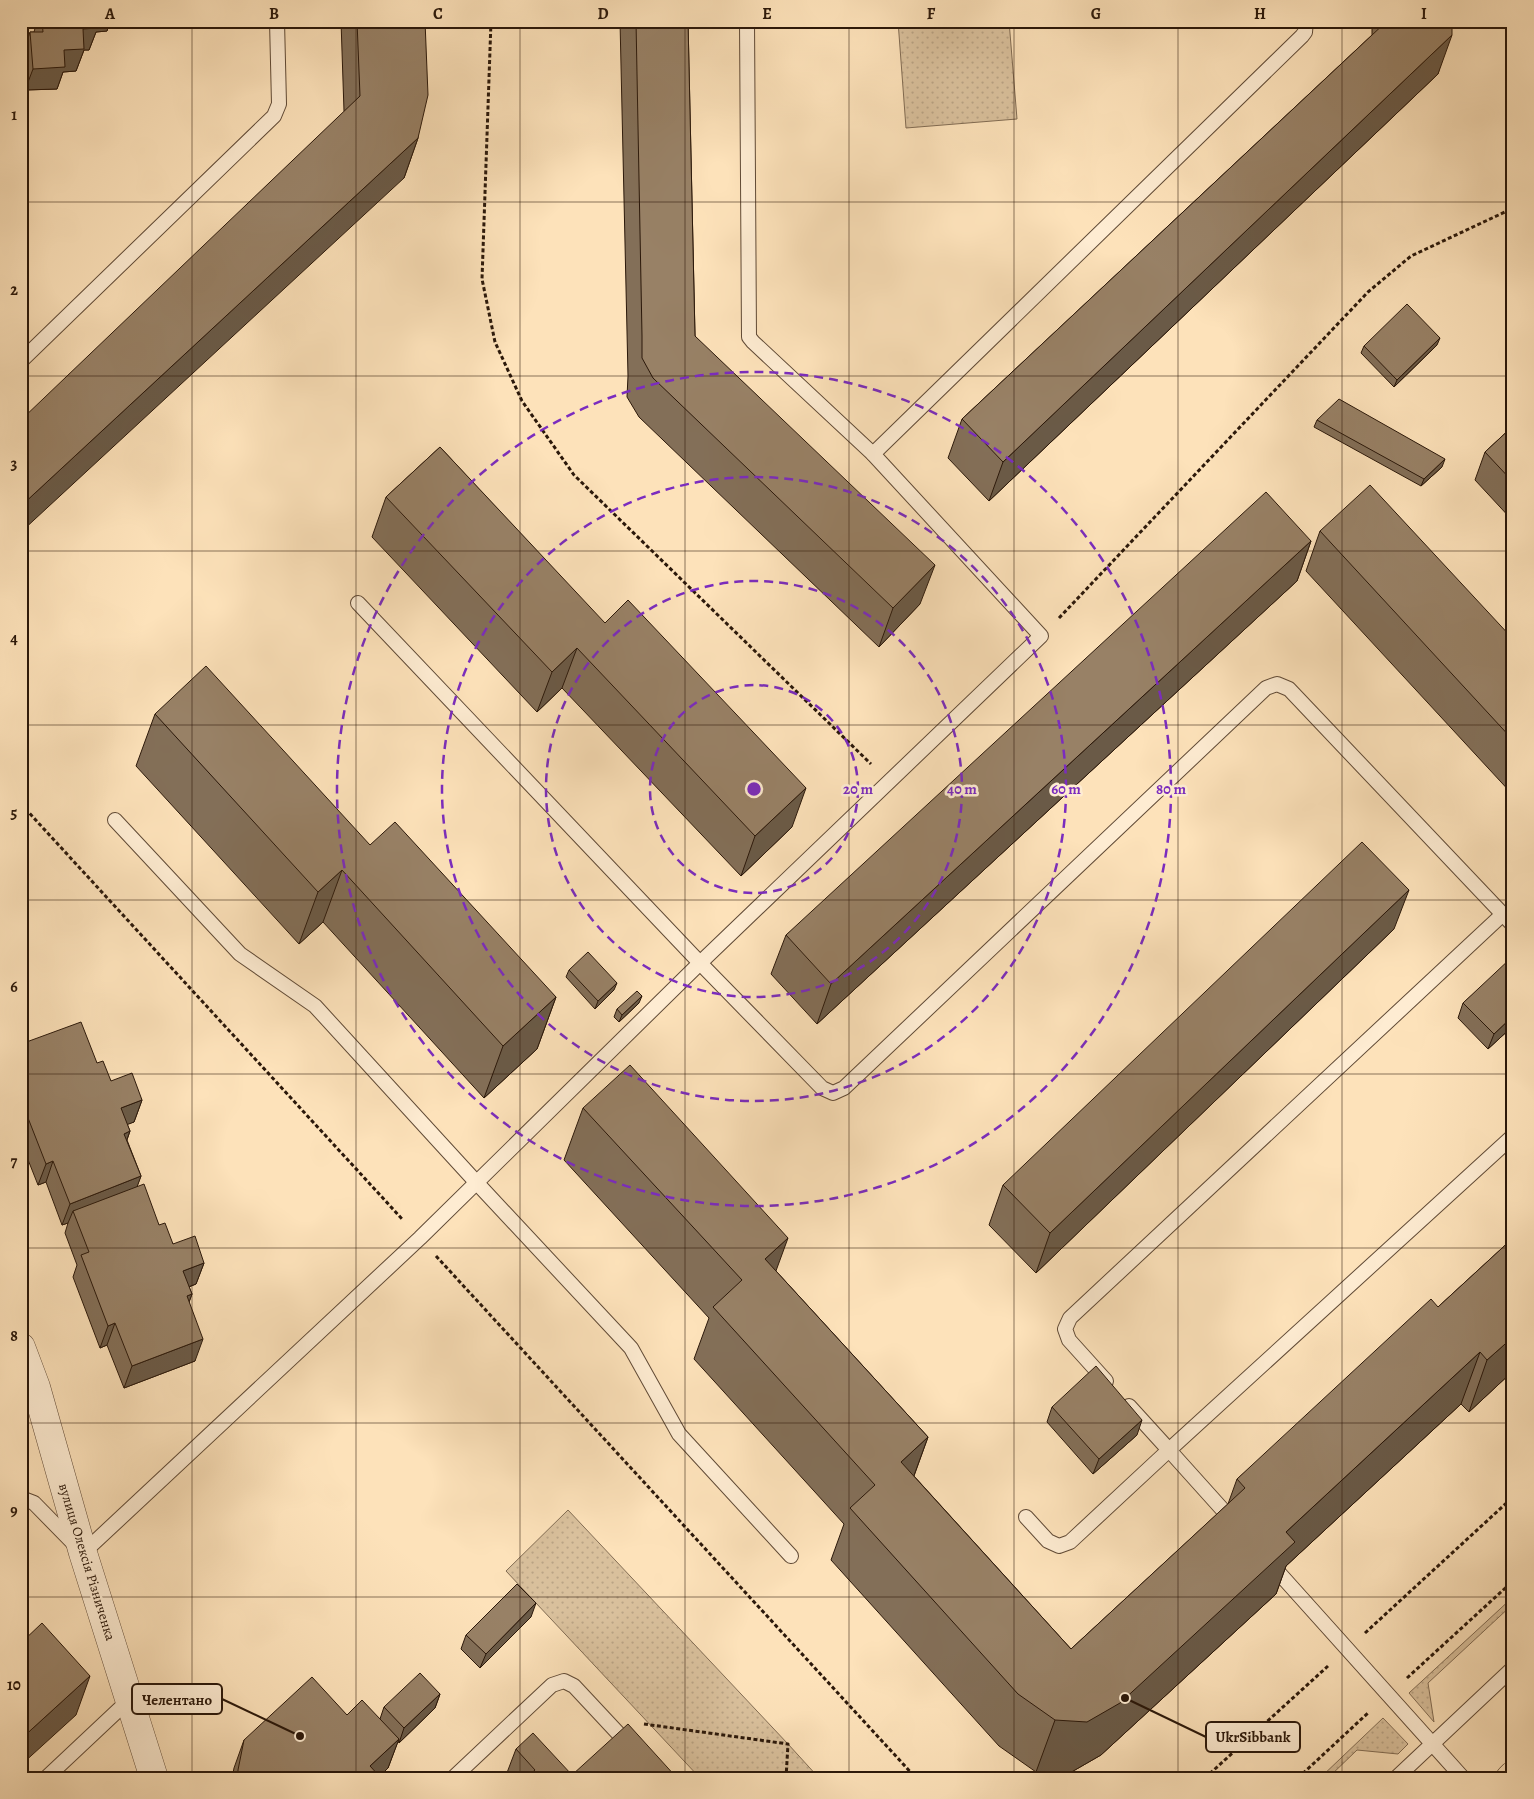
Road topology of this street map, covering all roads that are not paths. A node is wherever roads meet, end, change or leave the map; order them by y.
1 (277, 21) edge
2 (747, 21) edge
3 (1306, 21) edge
4 (21, 361) edge
5 (873, 454) junction
6 (358, 603) dead end
7 (115, 820) dead end
8 (1503, 914) junction
9 (1513, 925) edge
10 (700, 963) junction
11 (1513, 1136) edge
12 (476, 1182) junction
13 (21, 1346) edge
14 (1169, 1450) junction
15 (21, 1498) edge
16 (1026, 1517) dead end
17 (1231, 1519) edge
18 (84, 1553) junction
19 (791, 1556) dead end
20 (1279, 1573) edge
21 (1513, 1668) edge
22 (129, 1700) junction
23 (1432, 1744) junction
24 (641, 1758) edge
25 (1513, 1775) edge
26 (46, 1778) edge
27 (154, 1778) edge
28 (453, 1778) edge
29 (1396, 1778) edge
30 (1463, 1778) edge
31 (1510, 1778) edge

1 - 4 lane
2 - 5 lane
3 - 5 lane
5 - 10 lane
6 - 10 lane
7 - 12 lane
8 - 9 lane
8 - 10 lane
8 - 14 lane
10 - 12 lane
11 - 14 lane
12 - 18 lane
12 - 19 lane
13 - 18 street, вулиця Олексія Різниченка
14 - 16 lane
14 - 17 lane
15 - 18 lane
18 - 22 street, вулиця Олексія Різниченка
20 - 23 lane
21 - 23 lane
22 - 26 lane
22 - 27 street, вулиця Олексія Різниченка
23 - 29 lane
23 - 30 lane
24 - 28 lane
25 - 31 main road

